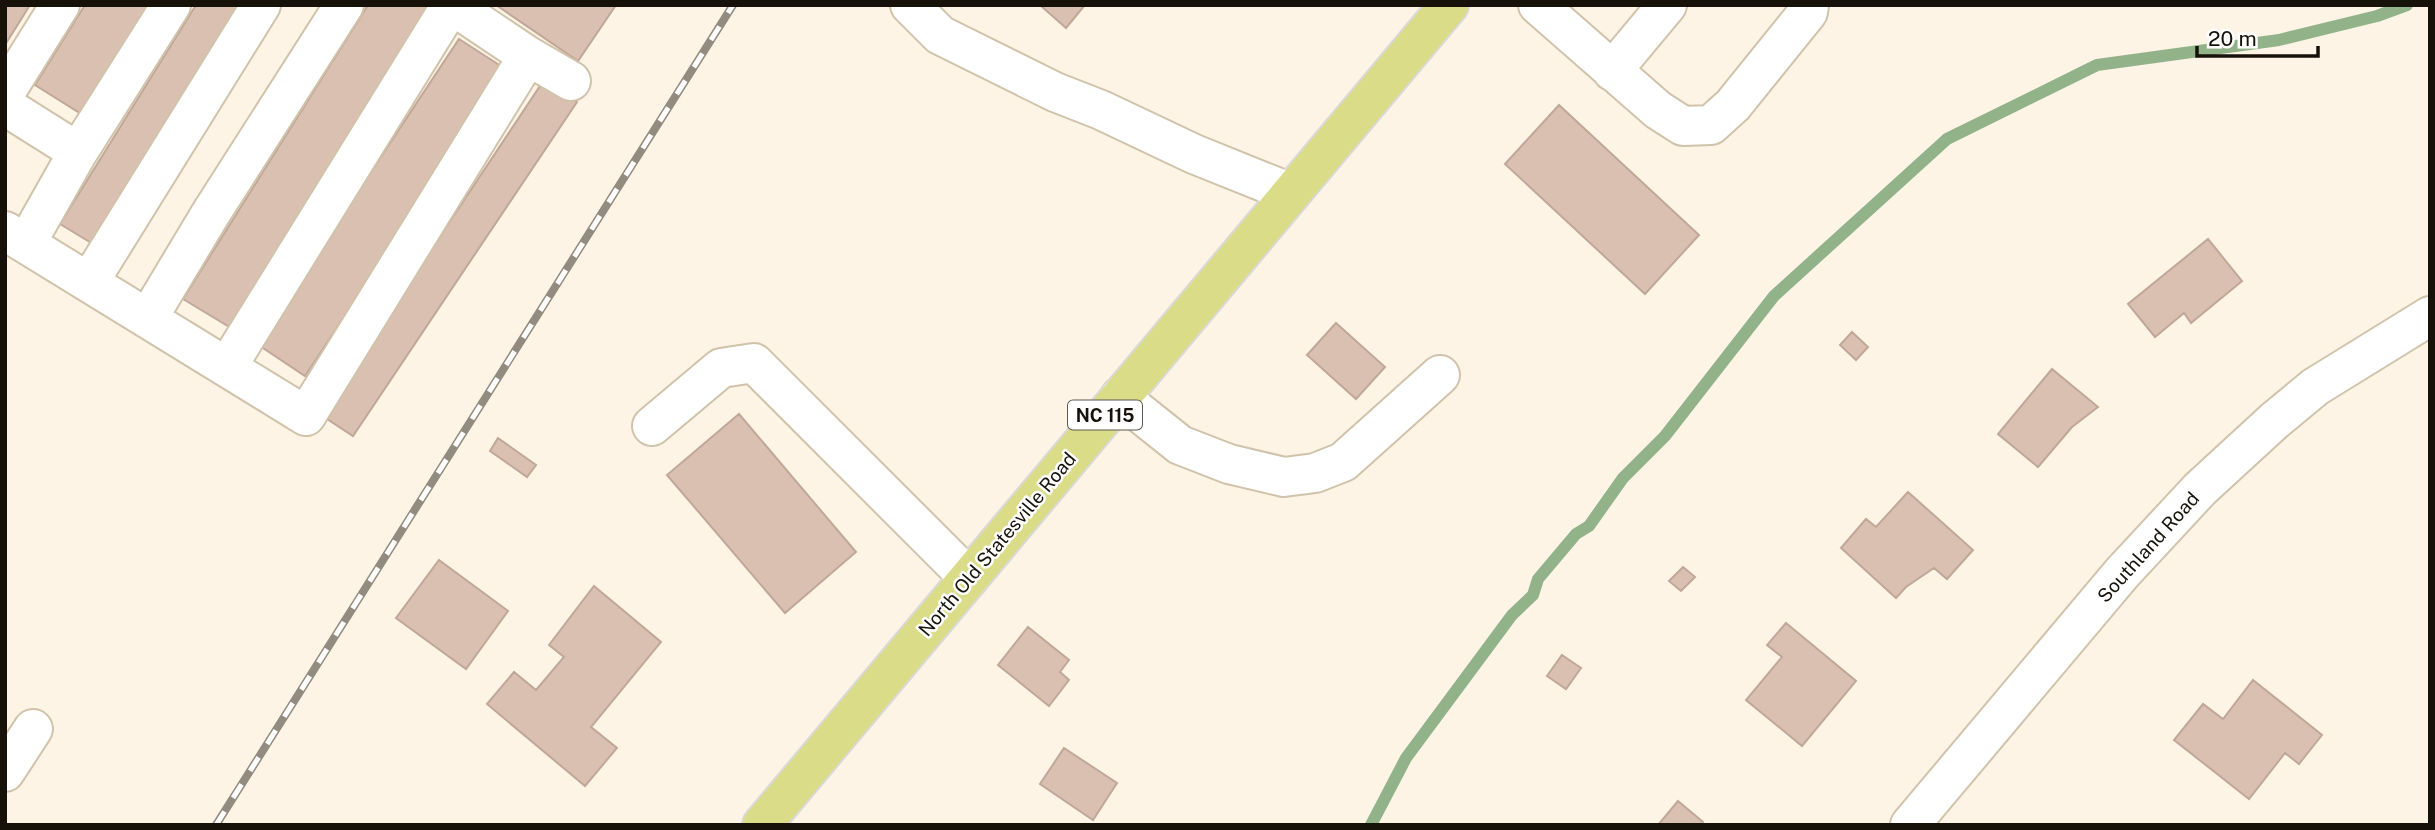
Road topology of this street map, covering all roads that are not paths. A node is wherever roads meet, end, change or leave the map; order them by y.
1 (60, 5) edge
2 (171, 5) edge
3 (261, 5) edge
4 (344, 5) edge
5 (452, 5) edge
6 (910, 5) edge
7 (1448, 5) edge
8 (1538, 5) edge
9 (1667, 5) edge
10 (1809, 5) edge
11 (528, 56) junction
12 (1612, 71) junction
13 (571, 81) dead end
14 (5, 93) edge
15 (5, 106) edge
16 (78, 152) junction
17 (1291, 193) junction
18 (16, 237) edge
19 (89, 282) junction
20 (2430, 316) edge
21 (148, 318) junction
22 (227, 367) junction
23 (1440, 375) dead end
24 (1120, 397) junction
25 (652, 426) dead end
26 (969, 578) junction
27 (33, 729) dead end
28 (5, 772) edge
29 (762, 825) edge
30 (1910, 825) edge

1 - 14 street
2 - 16 street
3 - 19 street
4 - 21 street
5 - 11 street
5 - 22 street
6 - 17 street
7 - 17 main road, North Old Statesville Road / NC 115
8 - 12 street
9 - 12 street
10 - 12 street
11 - 13 street
11 - 22 street
15 - 16 street
16 - 18 street
17 - 24 main road, North Old Statesville Road / NC 115
18 - 19 street
19 - 21 street
20 - 30 street, Southland Road
21 - 22 street
23 - 24 street
24 - 26 main road, North Old Statesville Road / NC 115
25 - 26 street
26 - 29 main road, North Old Statesville Road / NC 115
27 - 28 street

